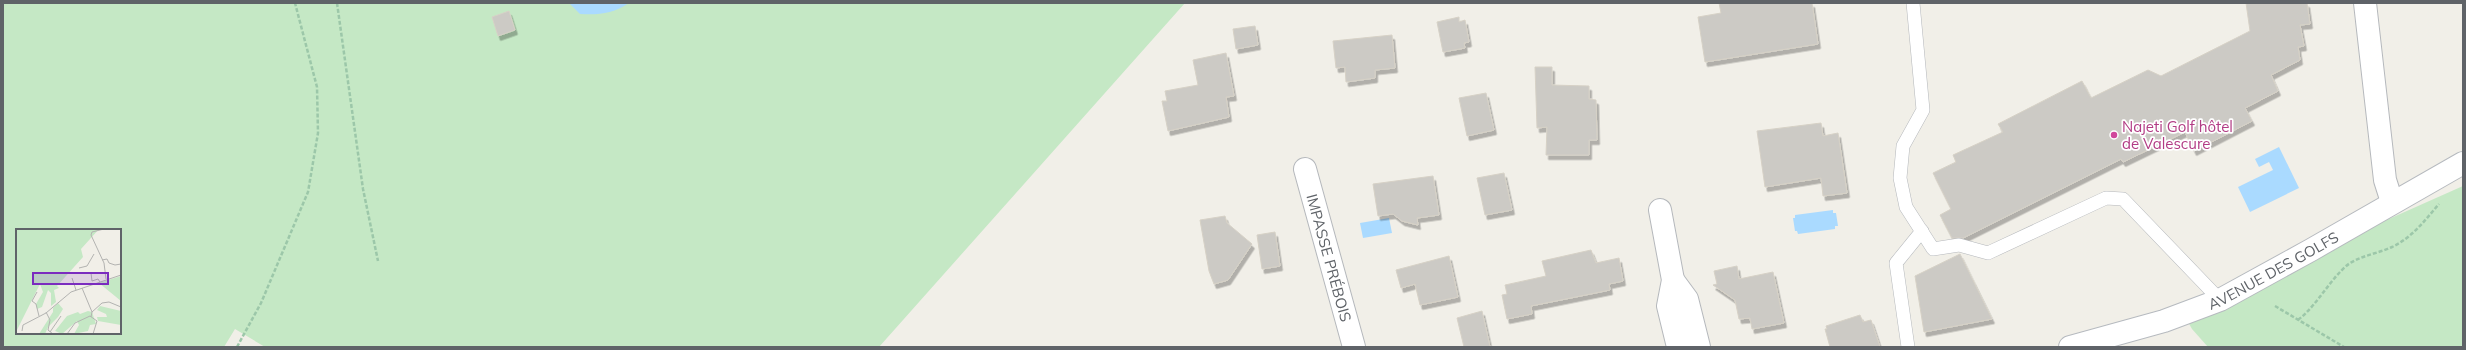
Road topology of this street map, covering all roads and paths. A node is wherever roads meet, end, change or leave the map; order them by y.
1 (295, 3) edge
2 (337, 3) edge
3 (1914, 3) edge
4 (2365, 3) edge
5 (2463, 163) edge
6 (1305, 169) dead end
7 (2445, 200) dead end
8 (2392, 202) junction
9 (1660, 210) dead end
10 (1922, 231) junction
11 (378, 261) dead end
12 (1673, 280) junction
13 (2220, 300) junction
14 (2275, 306) dead end
15 (2298, 320) junction
16 (237, 347) edge
17 (1354, 347) edge
18 (1678, 347) edge
19 (1699, 347) edge
20 (1908, 347) edge
21 (2070, 347) edge
22 (2344, 347) edge

1 - 16 path
2 - 11 path
3 - 10 lane
4 - 8 street
5 - 8 street, AVENUE DES GOLFS
6 - 17 street, IMPASSE PRÉBOIS
7 - 15 path
8 - 13 street, AVENUE DES GOLFS
9 - 12 street
10 - 13 lane
10 - 20 lane
12 - 18 street
12 - 19 street
13 - 21 street, AVENUE DES GOLFS
14 - 15 path
15 - 22 path

